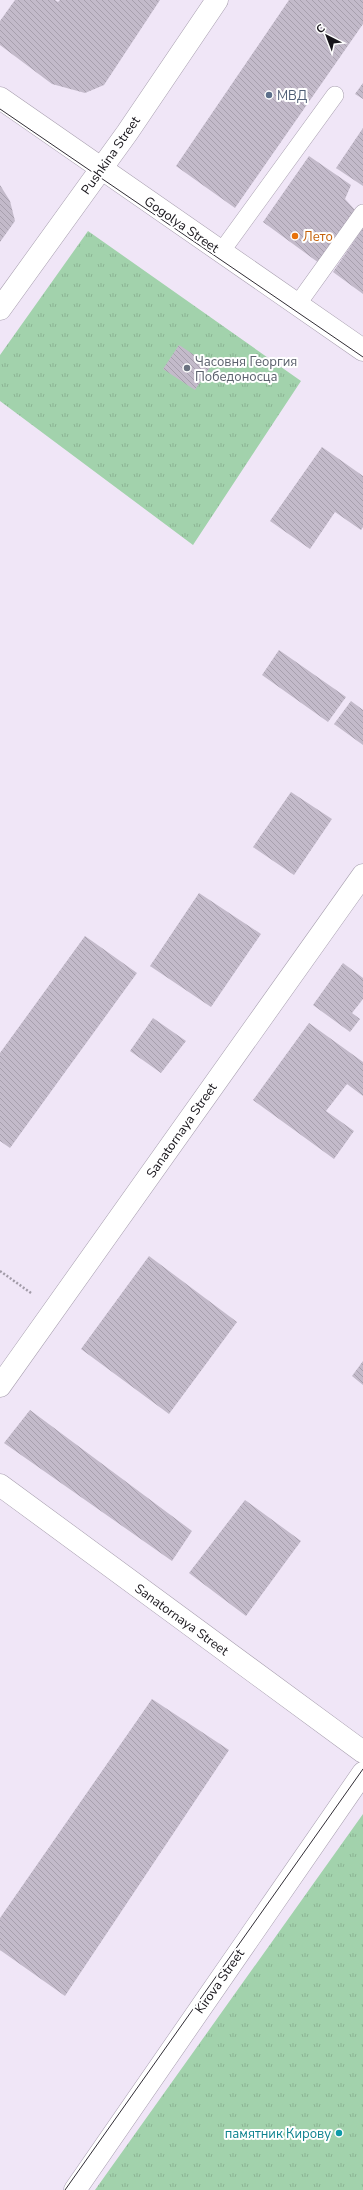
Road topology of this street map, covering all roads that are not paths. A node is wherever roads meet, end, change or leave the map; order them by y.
1 (218, 0) edge
2 (335, 95) dead end
3 (0, 98) edge
4 (101, 168) junction
5 (363, 213) edge
6 (221, 252) junction
7 (297, 305) junction
8 (0, 309) edge
9 (363, 350) edge
10 (363, 875) edge
11 (0, 1386) edge
12 (0, 1486) edge
13 (363, 1752) edge
14 (363, 1773) edge
15 (75, 2190) edge

1 - 4 street, Pushkina Street
2 - 6 lane
3 - 4 street, Gogolya Street
4 - 6 street, Gogolya Street
4 - 8 street, Pushkina Street
5 - 7 lane
6 - 7 street, Gogolya Street
7 - 9 street, Gogolya Street
10 - 11 street, Sanatornaya Street
12 - 13 street, Sanatornaya Street
14 - 15 street, Kirova Street

